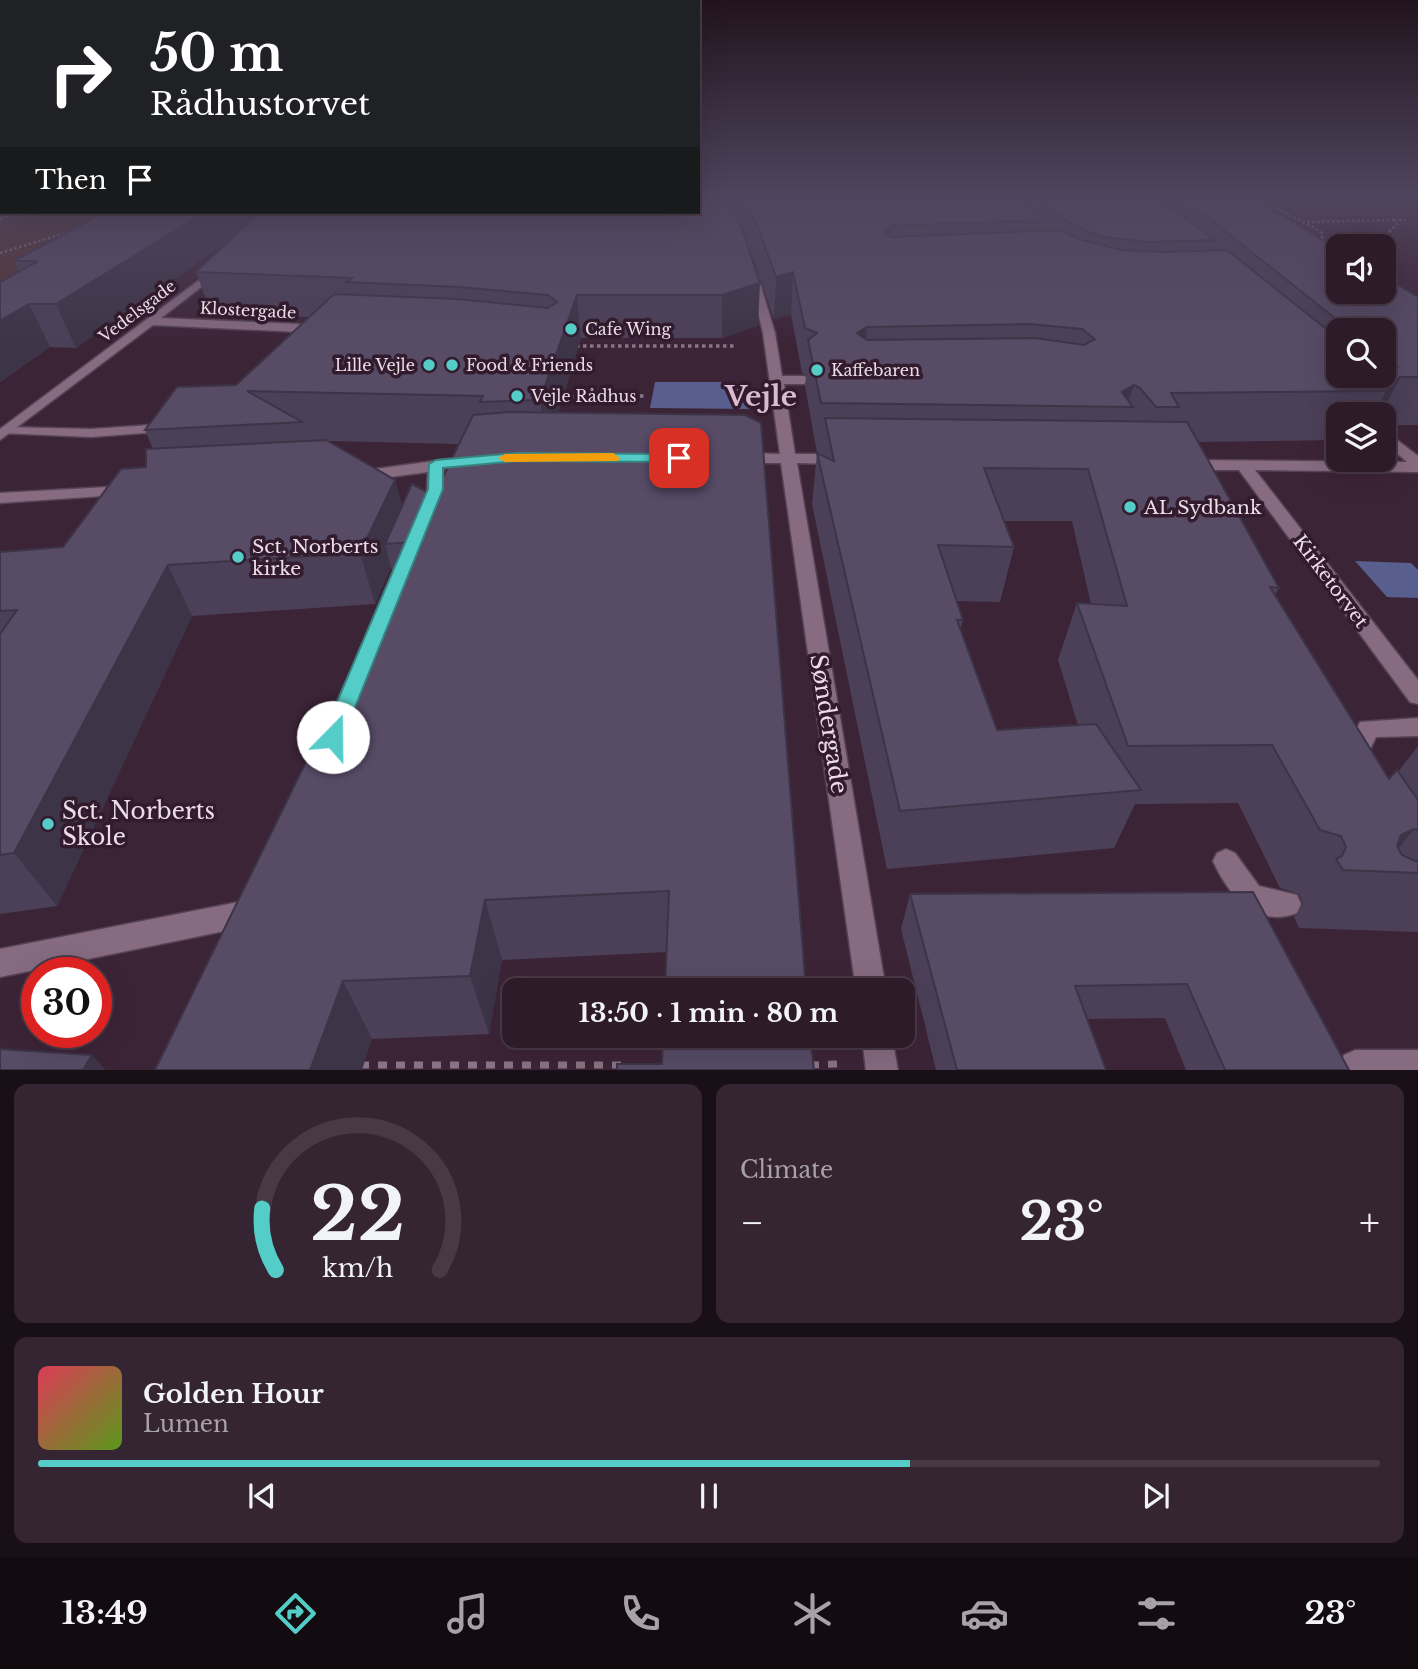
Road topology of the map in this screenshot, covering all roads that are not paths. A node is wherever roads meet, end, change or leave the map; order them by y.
1 (227, 262) edge
2 (748, 263) edge
3 (150, 321) junction
4 (331, 330) edge
5 (776, 380) junction
6 (804, 380) dead end
7 (180, 427) edge
8 (3, 433) edge
9 (1396, 445) edge
10 (719, 458) edge
11 (787, 458) junction
12 (490, 460) edge
13 (856, 460) edge
14 (436, 464) junction
15 (1175, 464) edge
16 (1418, 465) edge
17 (1243, 466) junction
18 (341, 479) edge
19 (142, 490) edge
20 (0, 498) edge
21 (414, 540) edge
22 (1418, 696) edge
23 (1418, 727) edge
24 (1348, 775) edge
25 (1226, 860) dead end
26 (1287, 904) dead end
27 (258, 914) edge
28 (0, 963) edge
29 (869, 978) edge
30 (879, 1048) edge
31 (1418, 1066) edge
32 (882, 1070) edge
33 (1357, 1070) edge

1 - 3 street, Vedelsgade
2 - 5 street, Søndergade
3 - 4 street, Klostergade
3 - 8 street, Vedelsgade
5 - 6 street
5 - 11 street, Søndergade
7 - 8 street
9 - 16 street
10 - 11 street
11 - 13 street
11 - 29 street, Søndergade
12 - 14 street
14 - 18 street
14 - 21 street
15 - 17 street
16 - 17 street
17 - 22 street, Kirketorvet
19 - 20 street
23 - 24 street
25 - 26 street
27 - 28 street
30 - 32 street
31 - 33 street

